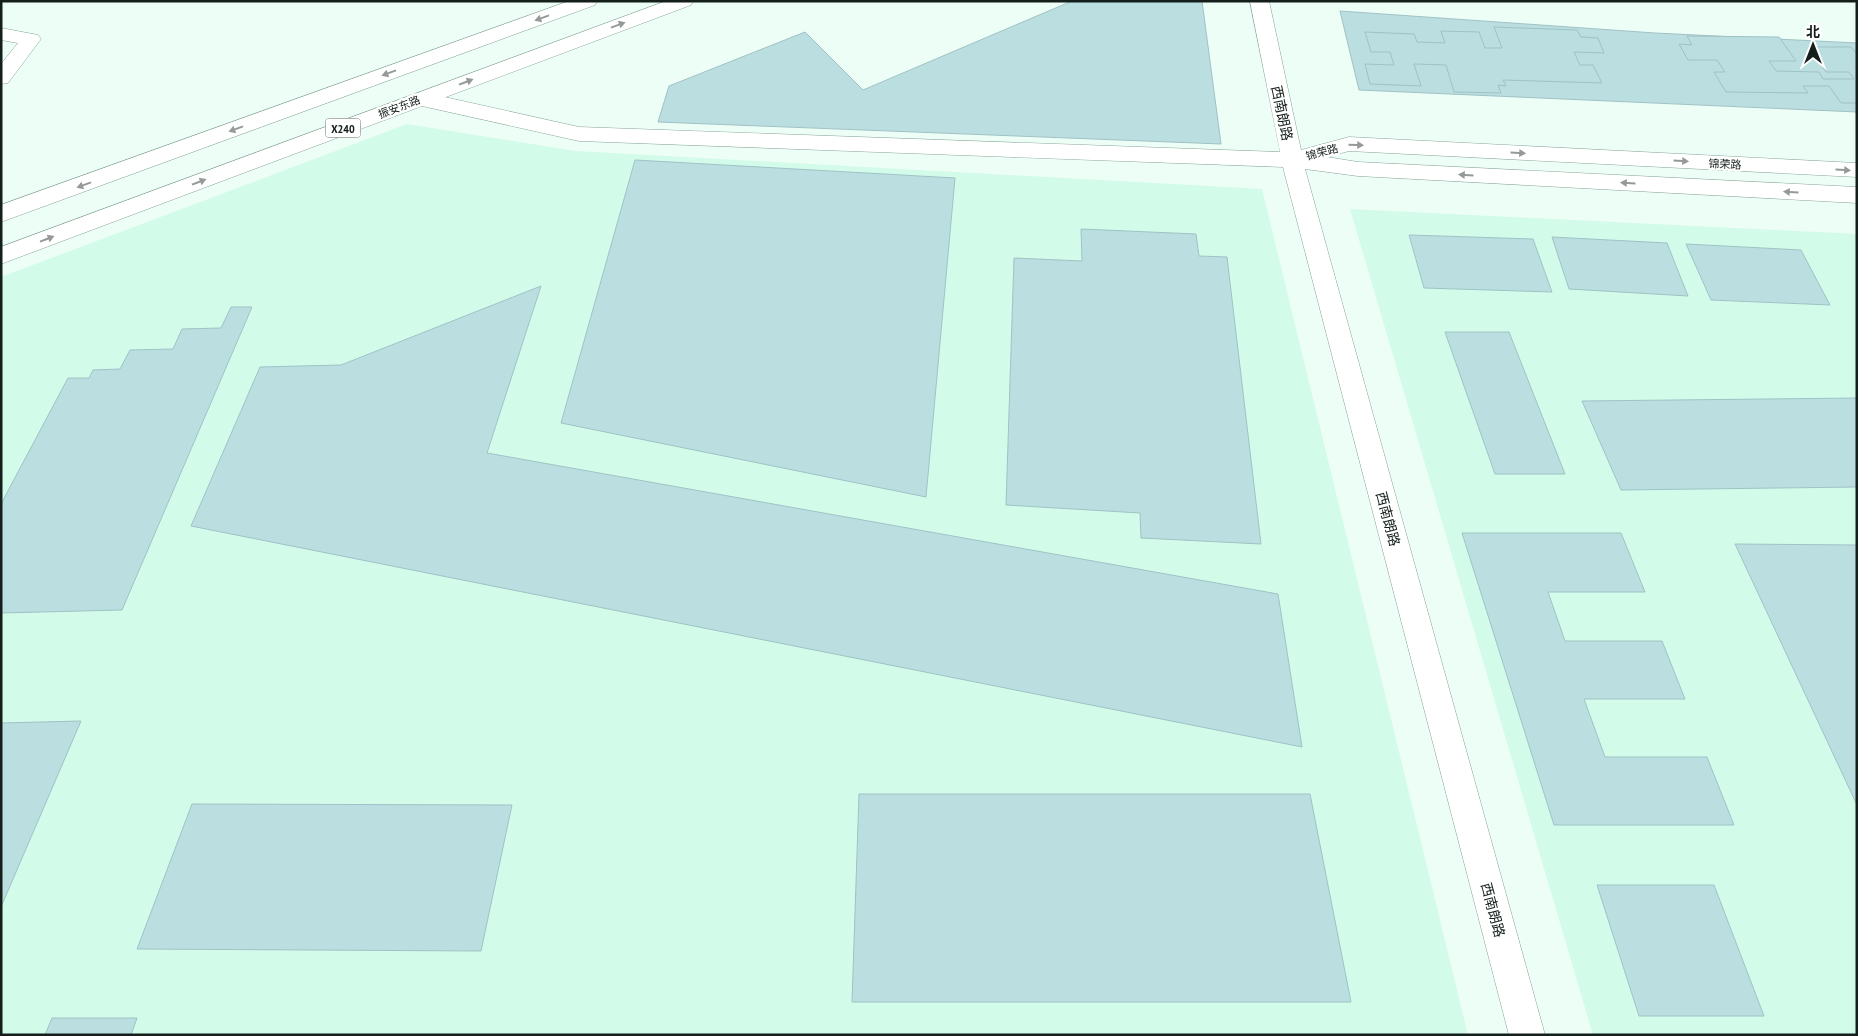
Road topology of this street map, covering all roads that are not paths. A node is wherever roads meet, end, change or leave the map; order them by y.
1 (588, 1) edge
2 (684, 1) edge
3 (1259, 1) edge
4 (1, 34) edge
5 (1, 78) edge
6 (422, 99) junction
7 (1292, 160) junction
8 (1857, 170) edge
9 (1857, 195) edge
10 (1, 214) edge
11 (1, 256) edge
12 (1526, 1035) edge

1 -> 10 street, X240
6 -> 2 street, 振安东路 / X240
3 - 7 street, 西南朗路
4 - 5 street
6 - 7 street
11 -> 6 street, 振安东路 / X240
7 -> 8 street, 锦荣路
9 -> 7 street, 锦荣路
7 - 12 street, 西南朗路

